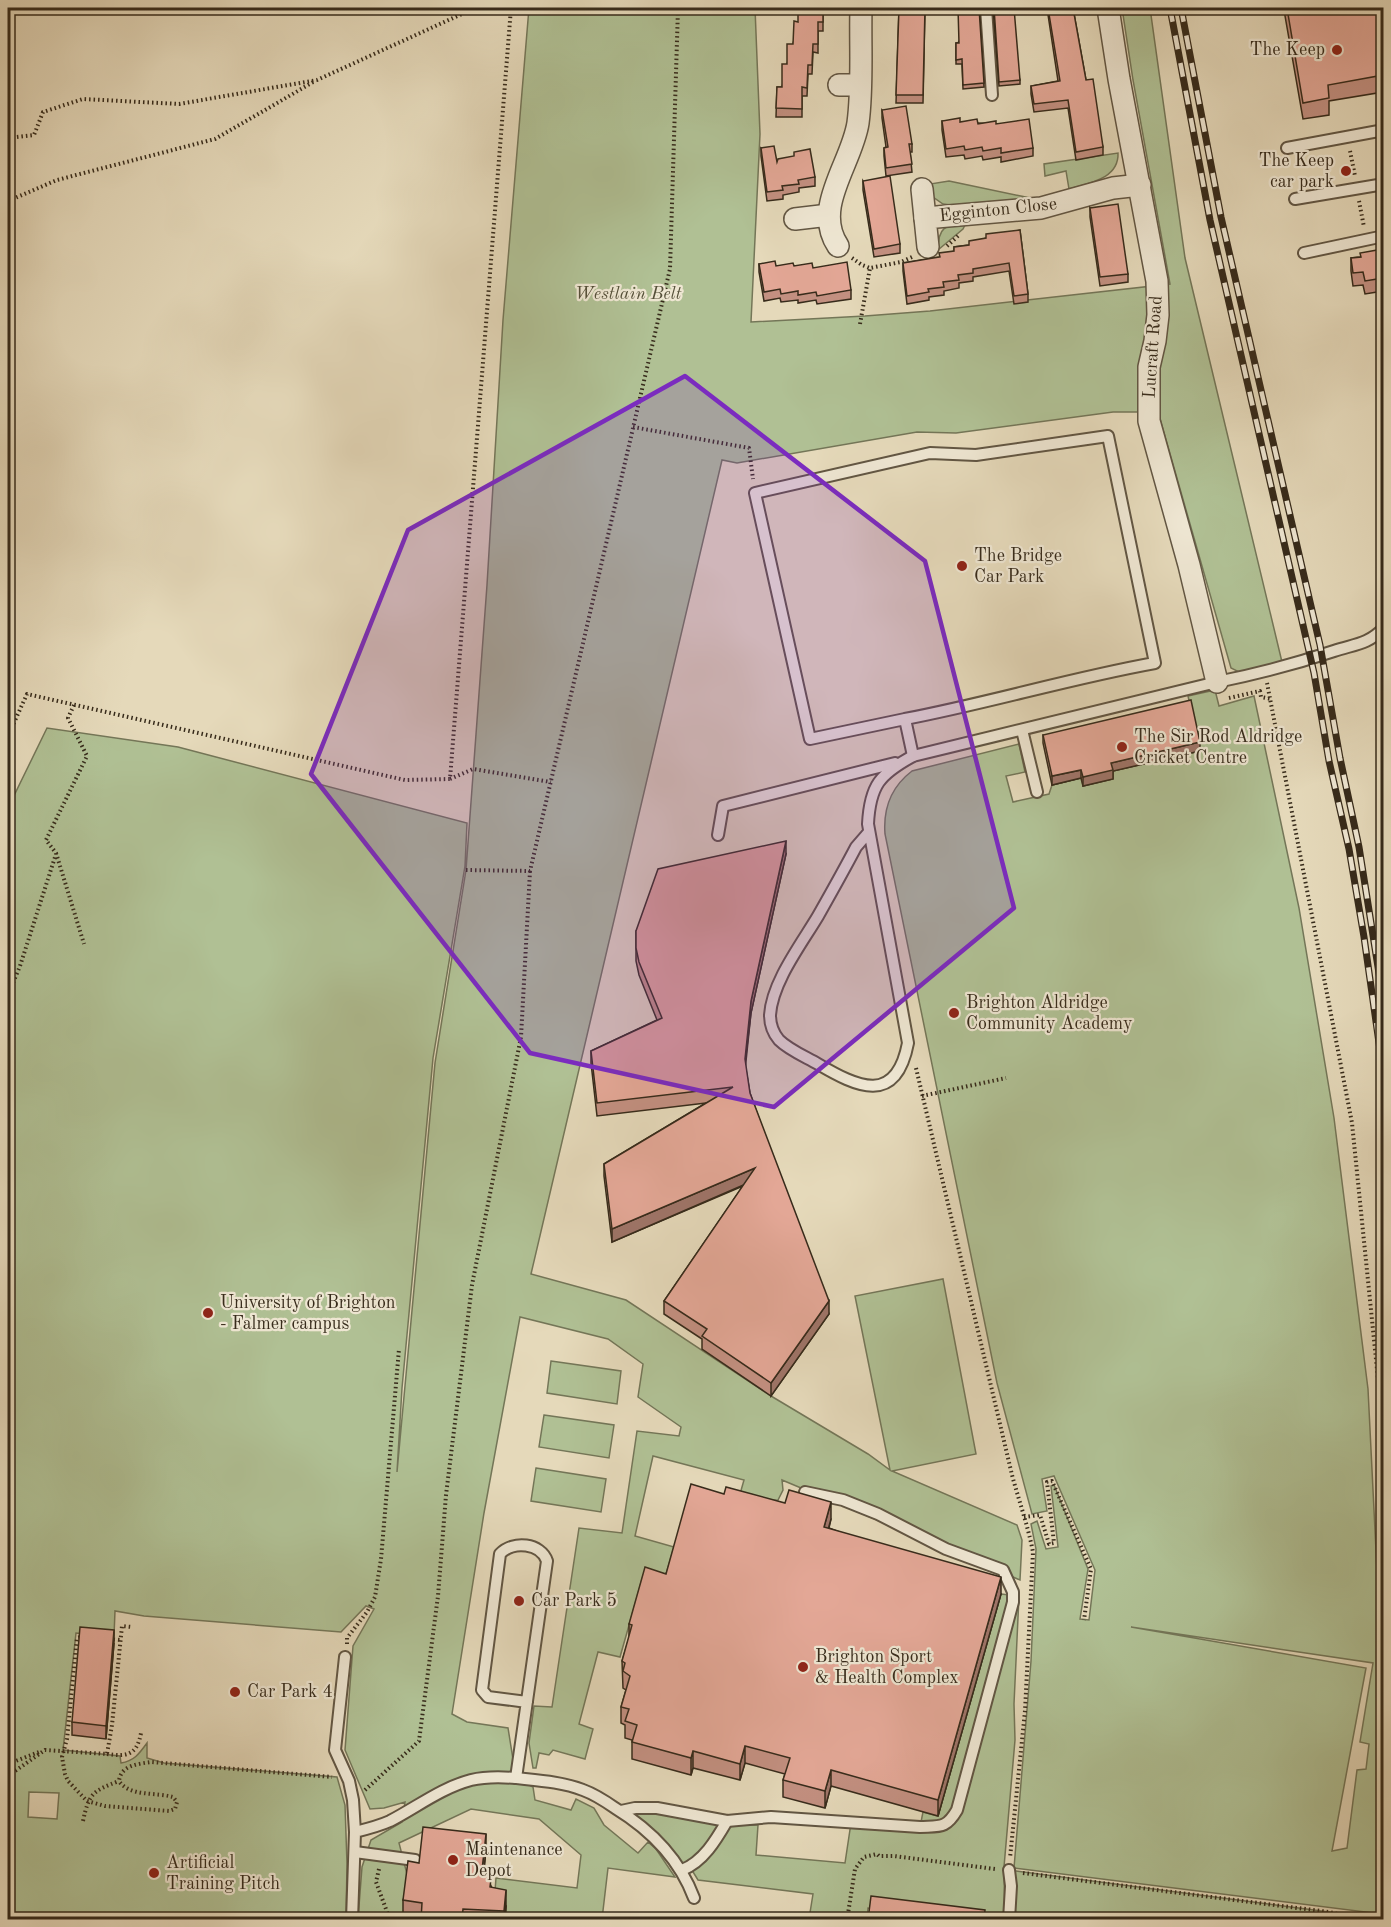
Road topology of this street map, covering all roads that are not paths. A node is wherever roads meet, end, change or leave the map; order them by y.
1 (861, 8) edge
2 (986, 8) edge
3 (1108, 8) edge
4 (992, 95) dead end
5 (1383, 130) edge
6 (1287, 148) dead end
7 (1140, 184) junction
8 (1383, 184) edge
9 (922, 189) dead end
10 (1295, 199) dead end
11 (829, 216) junction
12 (925, 218) junction
13 (795, 219) dead end
14 (1383, 236) edge
15 (838, 246) dead end
16 (929, 251) road end
17 (1304, 253) dead end
18 (1383, 628) edge
19 (1217, 682) junction
20 (905, 719) junction
21 (1022, 730) junction
22 (909, 758) junction
23 (1037, 792) dead end
24 (869, 832) junction
25 (718, 835) dead end
26 (805, 1492) edge
27 (345, 1657) road end
28 (527, 1702) junction
29 (516, 1778) junction
30 (621, 1811) junction
31 (727, 1821) junction
32 (355, 1832) junction
33 (355, 1852) junction
34 (415, 1860) edge
35 (682, 1870) junction
36 (1009, 1870) road end
37 (694, 1898) dead end
38 (352, 1920) edge
39 (1009, 1920) edge

1 - 11 street
2 - 4 lane
3 - 7 street, Lucraft Road
5 - 6 lane
7 - 12 street, Egginton Close
7 - 19 street, Lucraft Road
8 - 10 lane
9 - 12 street, Egginton Close
11 - 13 street
11 - 15 street
12 - 16 street, Egginton Close
14 - 17 lane
18 - 19 lane
19 - 21 lane
20 - 20 lane
20 - 22 lane
21 - 22 lane
21 - 23 lane
22 - 24 lane
22 - 25 lane
24 - 24 lane
26 - 31 lane
27 - 32 lane
28 - 28 lane
28 - 29 lane
29 - 30 lane
29 - 32 lane
30 - 31 lane
30 - 35 lane
31 - 35 lane
32 - 33 lane
33 - 34 lane
33 - 38 lane
35 - 37 lane
36 - 39 lane

